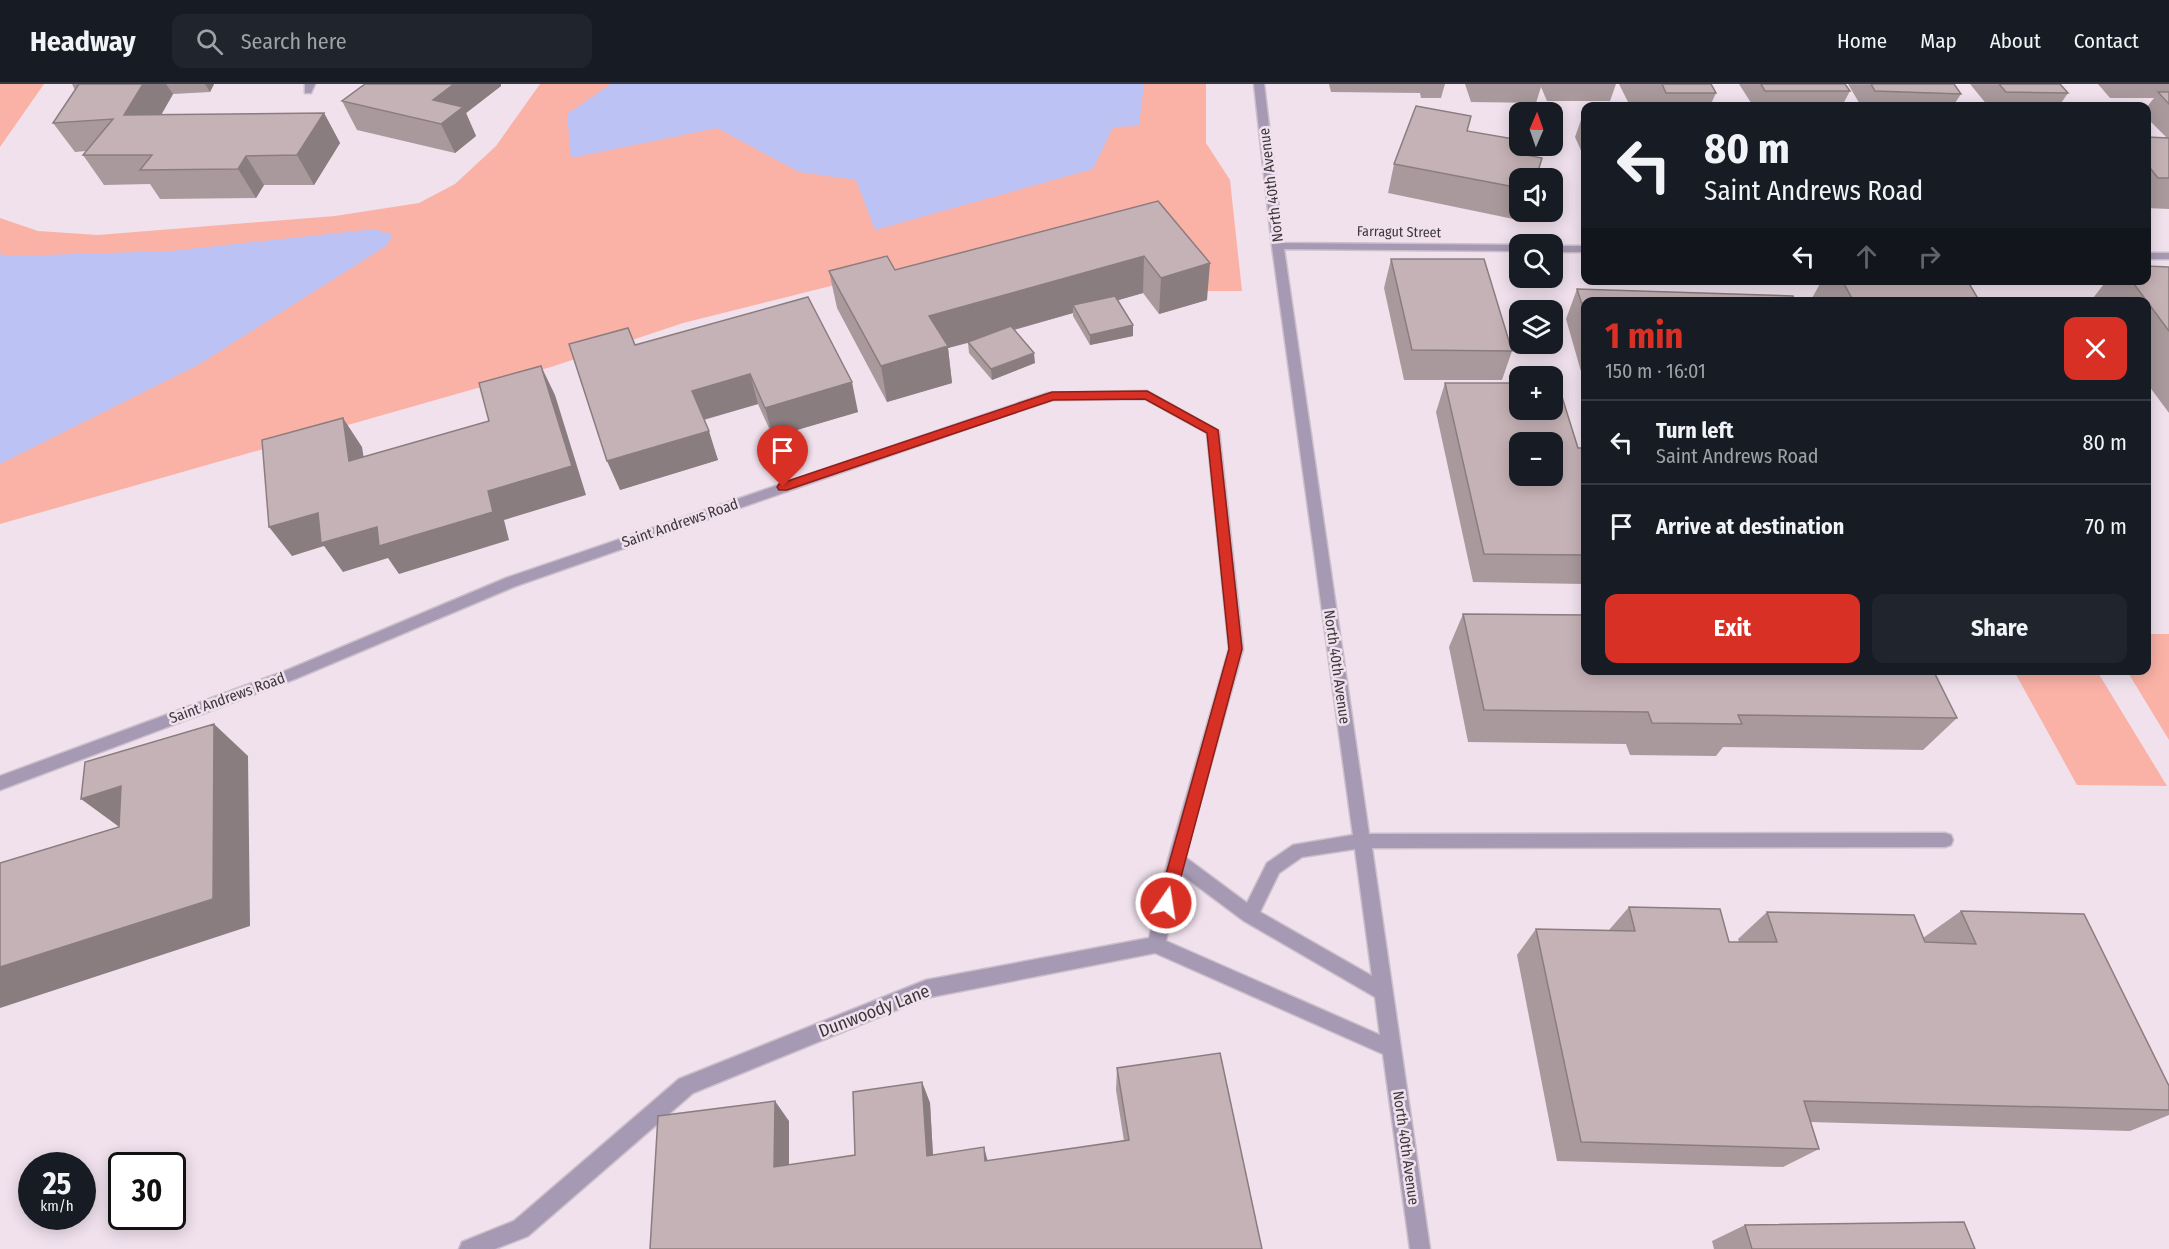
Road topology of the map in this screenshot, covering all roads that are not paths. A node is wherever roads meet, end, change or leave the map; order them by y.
1 (1259, 84) edge
2 (1278, 246) junction
3 (1509, 249) edge
4 (1563, 249) edge
5 (1581, 249) edge
6 (2151, 256) edge
7 (2169, 256) edge
8 (0, 783) edge
9 (1945, 840) dead end
10 (1362, 841) junction
11 (1176, 860) junction
12 (1250, 915) junction
13 (1156, 945) junction
14 (1384, 992) junction
15 (1392, 1049) junction
16 (469, 1249) edge
17 (1420, 1249) edge

1 - 2 street, North 40th Avenue
2 - 3 street, Farragut Street
2 - 10 street, North 40th Avenue
4 - 5 street
6 - 7 street
8 - 11 street, Saint Andrews Road
9 - 10 street
10 - 12 street
10 - 14 street, North 40th Avenue
11 - 12 street
11 - 13 street, Saint Andrews Road
12 - 14 street
13 - 15 street
13 - 16 street, Dunwoody Lane
14 - 15 street, North 40th Avenue
15 - 17 street, North 40th Avenue

